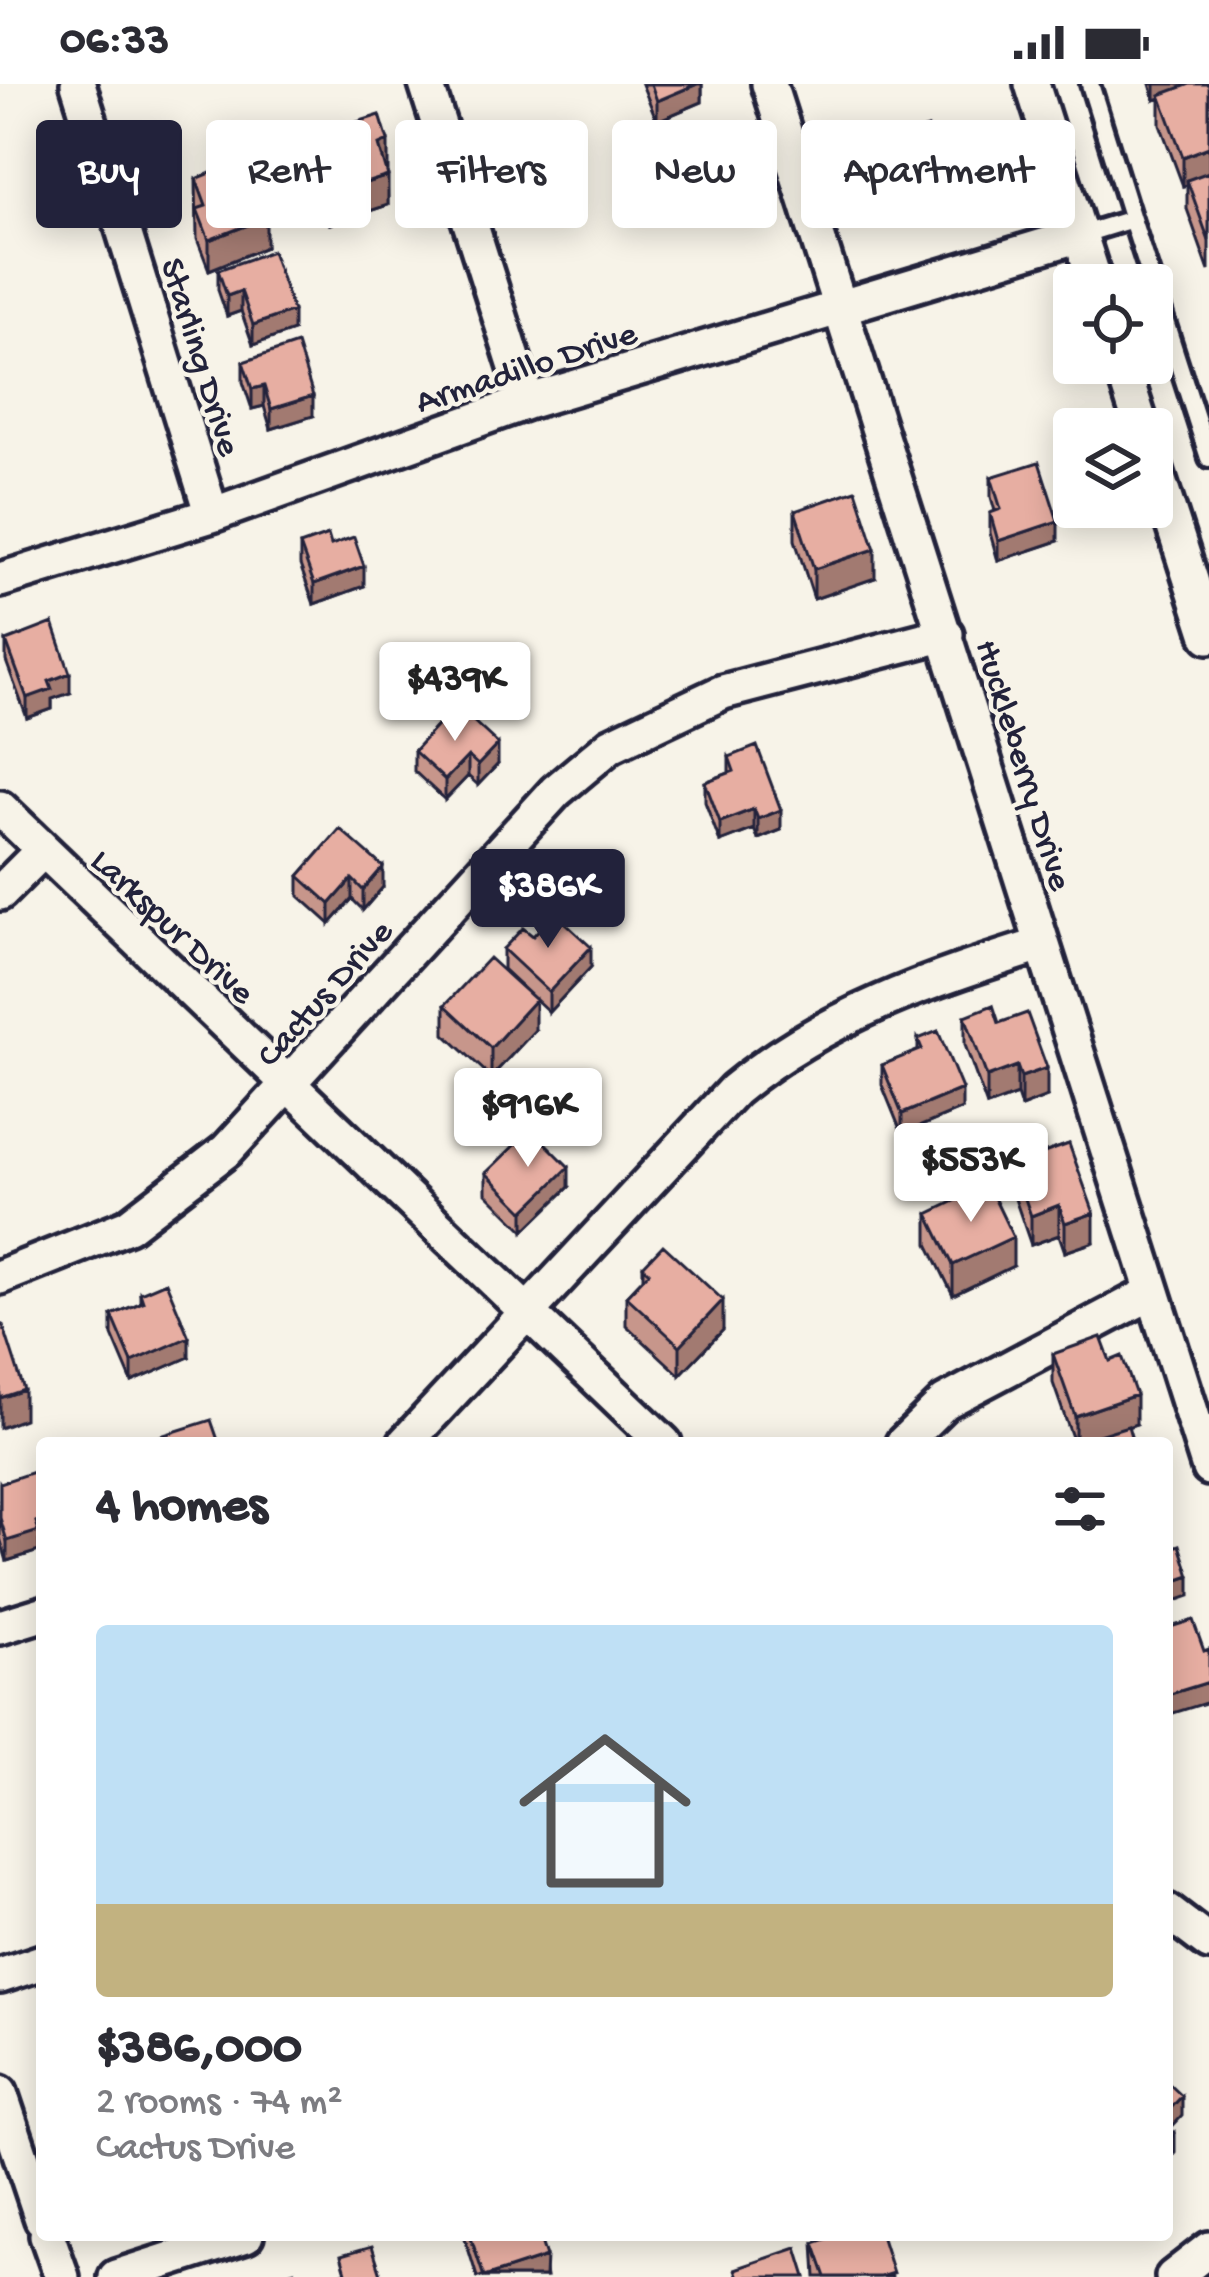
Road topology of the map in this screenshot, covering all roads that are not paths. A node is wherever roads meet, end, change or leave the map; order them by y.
1 (78, 84) edge
2 (426, 84) edge
3 (769, 84) edge
4 (1032, 84) edge
5 (1090, 84) edge
6 (1132, 219) junction
7 (1080, 235) junction
8 (1089, 264) edge
9 (841, 304) junction
10 (527, 402) junction
11 (1209, 458) edge
12 (212, 515) junction
13 (1173, 524) edge
14 (0, 580) edge
15 (946, 634) junction
16 (1209, 636) edge
17 (0, 808) edge
18 (41, 852) junction
19 (0, 893) edge
20 (1041, 945) junction
21 (291, 1084) junction
22 (0, 1276) edge
23 (1151, 1293) junction
24 (527, 1314) junction
25 (411, 1437) edge
26 (658, 1437) edge
27 (909, 1437) edge
28 (1209, 1468) edge
29 (36, 1616) edge
30 (0, 1628) edge
31 (1173, 1916) edge
32 (1209, 1943) edge
33 (36, 1964) edge
34 (0, 1976) edge
35 (0, 2093) edge
36 (36, 2200) edge
37 (49, 2241) edge
38 (227, 2241) edge
39 (1209, 2249) edge
40 (62, 2277) edge
41 (116, 2277) edge
42 (1173, 2277) edge

1 - 12 street, Starling Drive
2 - 10 street
3 - 9 street, Huckleberry Drive
4 - 7 street
5 - 6 lane
6 - 7 lane
6 - 11 lane
7 - 8 street
7 - 9 street, Armadillo Drive
9 - 10 street, Armadillo Drive
9 - 15 street, Huckleberry Drive
10 - 12 street, Armadillo Drive
12 - 14 street, Armadillo Drive
13 - 16 street
15 - 20 street, Huckleberry Drive
15 - 21 street, Cactus Drive
17 - 18 street, Larkspur Drive
18 - 19 street
18 - 21 street, Larkspur Drive
20 - 23 street, Huckleberry Drive
20 - 24 street
21 - 22 street, Cactus Drive
21 - 24 street, Larkspur Drive
23 - 27 street
23 - 28 street, Huckleberry Drive
24 - 25 street
24 - 26 street, Larkspur Drive
29 - 30 street
31 - 32 street
33 - 34 street
35 - 36 street
37 - 40 street
38 - 41 street
39 - 42 street

